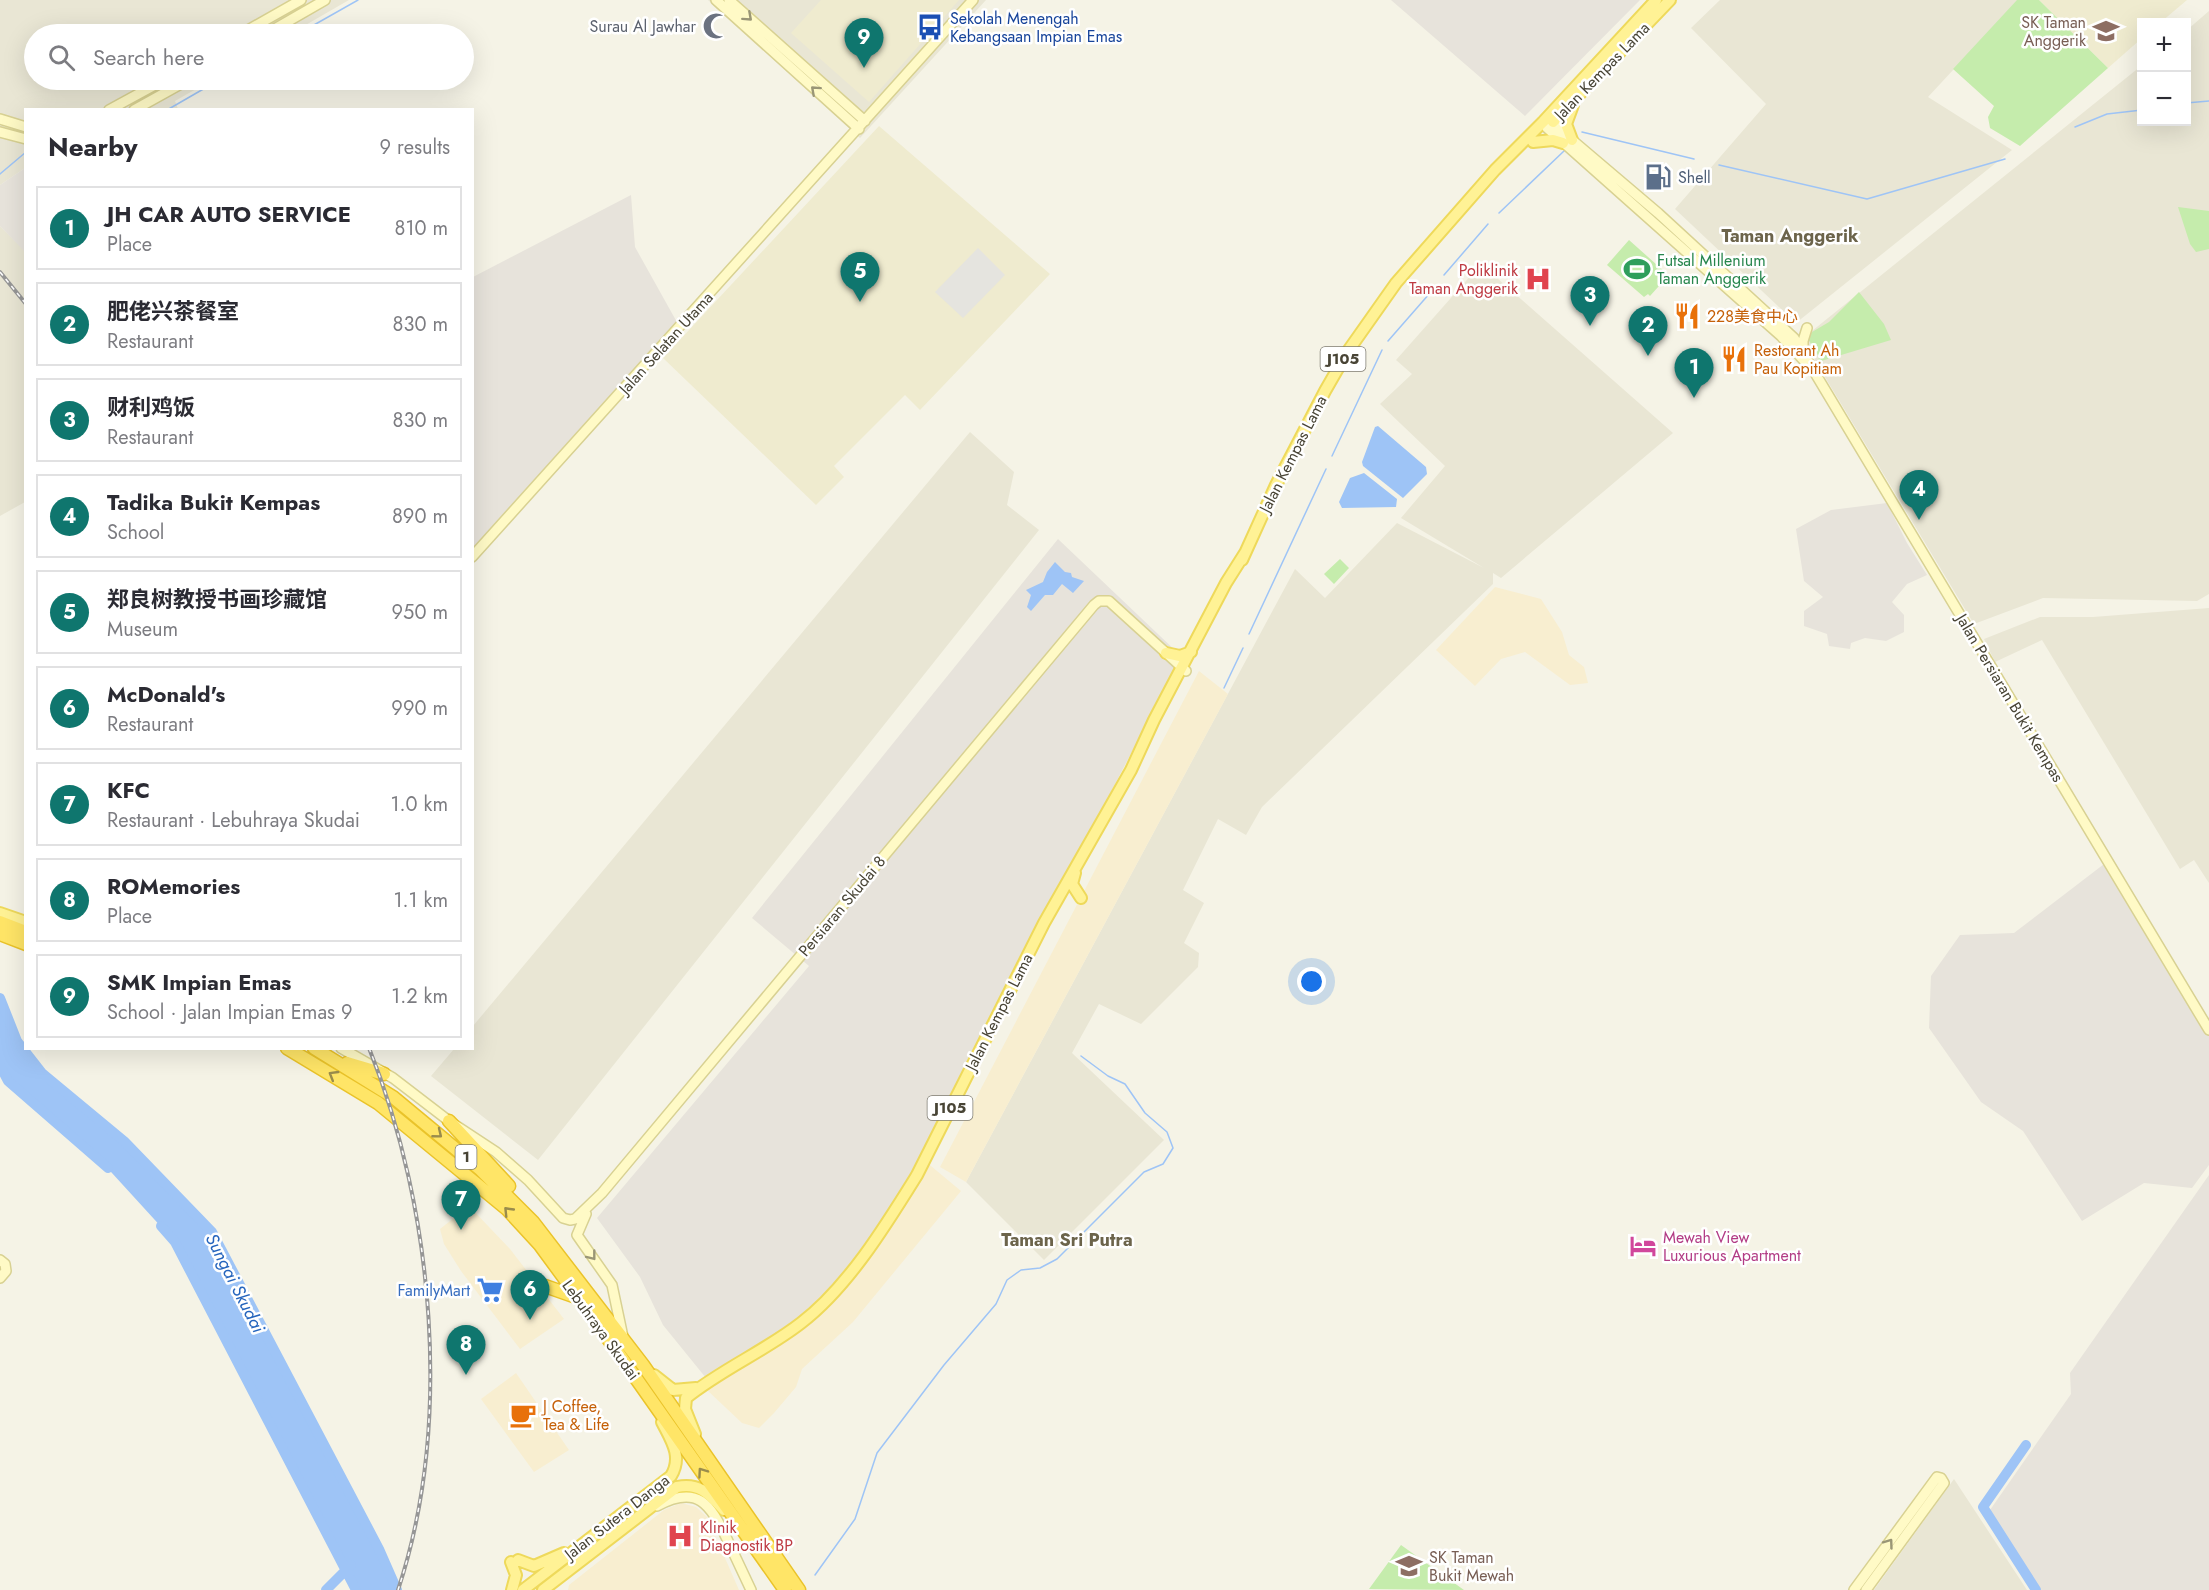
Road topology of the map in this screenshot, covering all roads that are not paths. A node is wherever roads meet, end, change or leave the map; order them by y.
1 (301, 0) edge
2 (325, 0) edge
3 (716, 0) edge
4 (729, 0) edge
5 (973, 0) edge
6 (1656, 0) edge
7 (1670, 0) edge
8 (259, 24) edge
9 (283, 24) edge
10 (146, 90) edge
11 (170, 90) edge
12 (1575, 99) junction
13 (113, 108) edge
14 (138, 108) edge
15 (0, 119) edge
16 (1548, 124) junction
17 (862, 125) junction
18 (24, 126) edge
19 (0, 132) edge
20 (24, 138) edge
21 (1533, 142) junction
22 (1568, 142) junction
23 (1480, 189) junction
24 (1807, 328) dead end
25 (1803, 352) junction
26 (1810, 367) junction
27 (1245, 554) junction
28 (474, 555) edge
29 (1191, 652) junction
30 (1166, 653) junction
31 (1184, 670) junction
32 (1089, 843) junction
33 (0, 913) edge
34 (24, 922) edge
35 (1044, 923) junction
36 (5, 927) edge
37 (24, 932) edge
38 (24, 942) edge
39 (2209, 1030) edge
40 (290, 1050) edge
41 (322, 1050) edge
42 (338, 1054) edge
43 (384, 1074) junction
44 (449, 1121) junction
45 (590, 1206) junction
46 (533, 1222) junction
47 (0, 1260) edge
48 (0, 1278) edge
49 (545, 1286) dead end
50 (579, 1298) junction
51 (623, 1337) junction
52 (644, 1365) junction
53 (699, 1388) junction
54 (650, 1397) junction
55 (699, 1444) junction
56 (640, 1516) junction
57 (748, 1537) junction
58 (581, 1546) junction
59 (562, 1575) junction
60 (512, 1590) edge
61 (524, 1590) edge
62 (543, 1590) edge
63 (557, 1590) edge
64 (751, 1590) edge
65 (785, 1590) edge
66 (799, 1590) edge
67 (1854, 1590) edge
68 (1866, 1590) edge

1 - 8 street
2 - 9 street
17 -> 3 street
4 -> 17 street
5 - 17 street, Jalan Selatan Utama
6 - 16 main road, Jalan Kempas Lama / J105
7 - 12 main road, Jalan Kempas Lama / J105
10 - 13 street
11 - 14 street
12 - 16 main road, Jalan Kempas Lama / J105
12 - 22 main road
15 - 18 street
16 - 21 main road, Jalan Kempas Lama / J105
16 - 22 street, Jalan Persiaran Bukit Kempas
16 - 23 main road, Jalan Kempas Lama / J105
17 - 28 street, Jalan Selatan Utama
19 - 20 street
21 - 22 main road
21 - 23 main road, Jalan Kempas Lama / J105
22 - 25 street, Jalan Persiaran Bukit Kempas
22 - 26 street, Jalan Persiaran Bukit Kempas
23 - 27 main road, Jalan Kempas Lama / J105
24 - 25 street
25 - 26 street, Jalan Persiaran Bukit Kempas
26 - 39 street, Jalan Persiaran Bukit Kempas
27 - 29 main road, Jalan Kempas Lama / J105
27 - 31 main road, Jalan Kempas Lama / J105
29 - 30 main road
29 - 31 main road, Jalan Kempas Lama / J105
30 - 31 street
30 - 45 street, Persiaran Skudai 8
31 - 32 main road, Jalan Kempas Lama / J105
32 - 35 main road, Jalan Kempas Lama / J105
32 - 35 main road
33 - 36 main road
34 - 36 main road
35 - 53 main road, Jalan Kempas Lama / J105
36 - 37 highway
36 - 38 highway
50 -> 40 highway, Lebuhraya Skudai / 1
41 - 42 highway, Lebuhraya Skudai / 1
42 - 43 highway
42 - 43 street
42 -> 46 highway, Lebuhraya Skudai / 1
43 - 44 street
44 - 45 street
44 - 46 highway
45 -> 51 street
46 - 51 highway, Lebuhraya Skudai / 1
47 - 48 street
49 - 50 highway
50 - 54 highway, Lebuhraya Skudai / 1
51 - 52 highway, Lebuhraya Skudai / 1
52 - 53 main road
52 - 55 highway, Lebuhraya Skudai / 1
53 - 55 main road, Jalan Kempas Lama / J105
57 -> 54 highway, Lebuhraya Skudai / 1
54 - 58 main road, Jalan Sutera Danga
55 - 66 highway, Lebuhraya Skudai / 1
56 - 57 main road, Jalan Sutera Danga
56 - 59 main road, Jalan Sutera Danga
56 - 64 street
57 - 65 highway, Lebuhraya Skudai / 1
58 - 60 main road
58 - 61 main road, Jalan Sutera Danga
59 - 62 main road, Jalan Sutera Danga
59 - 63 main road
67 -> 68 street

